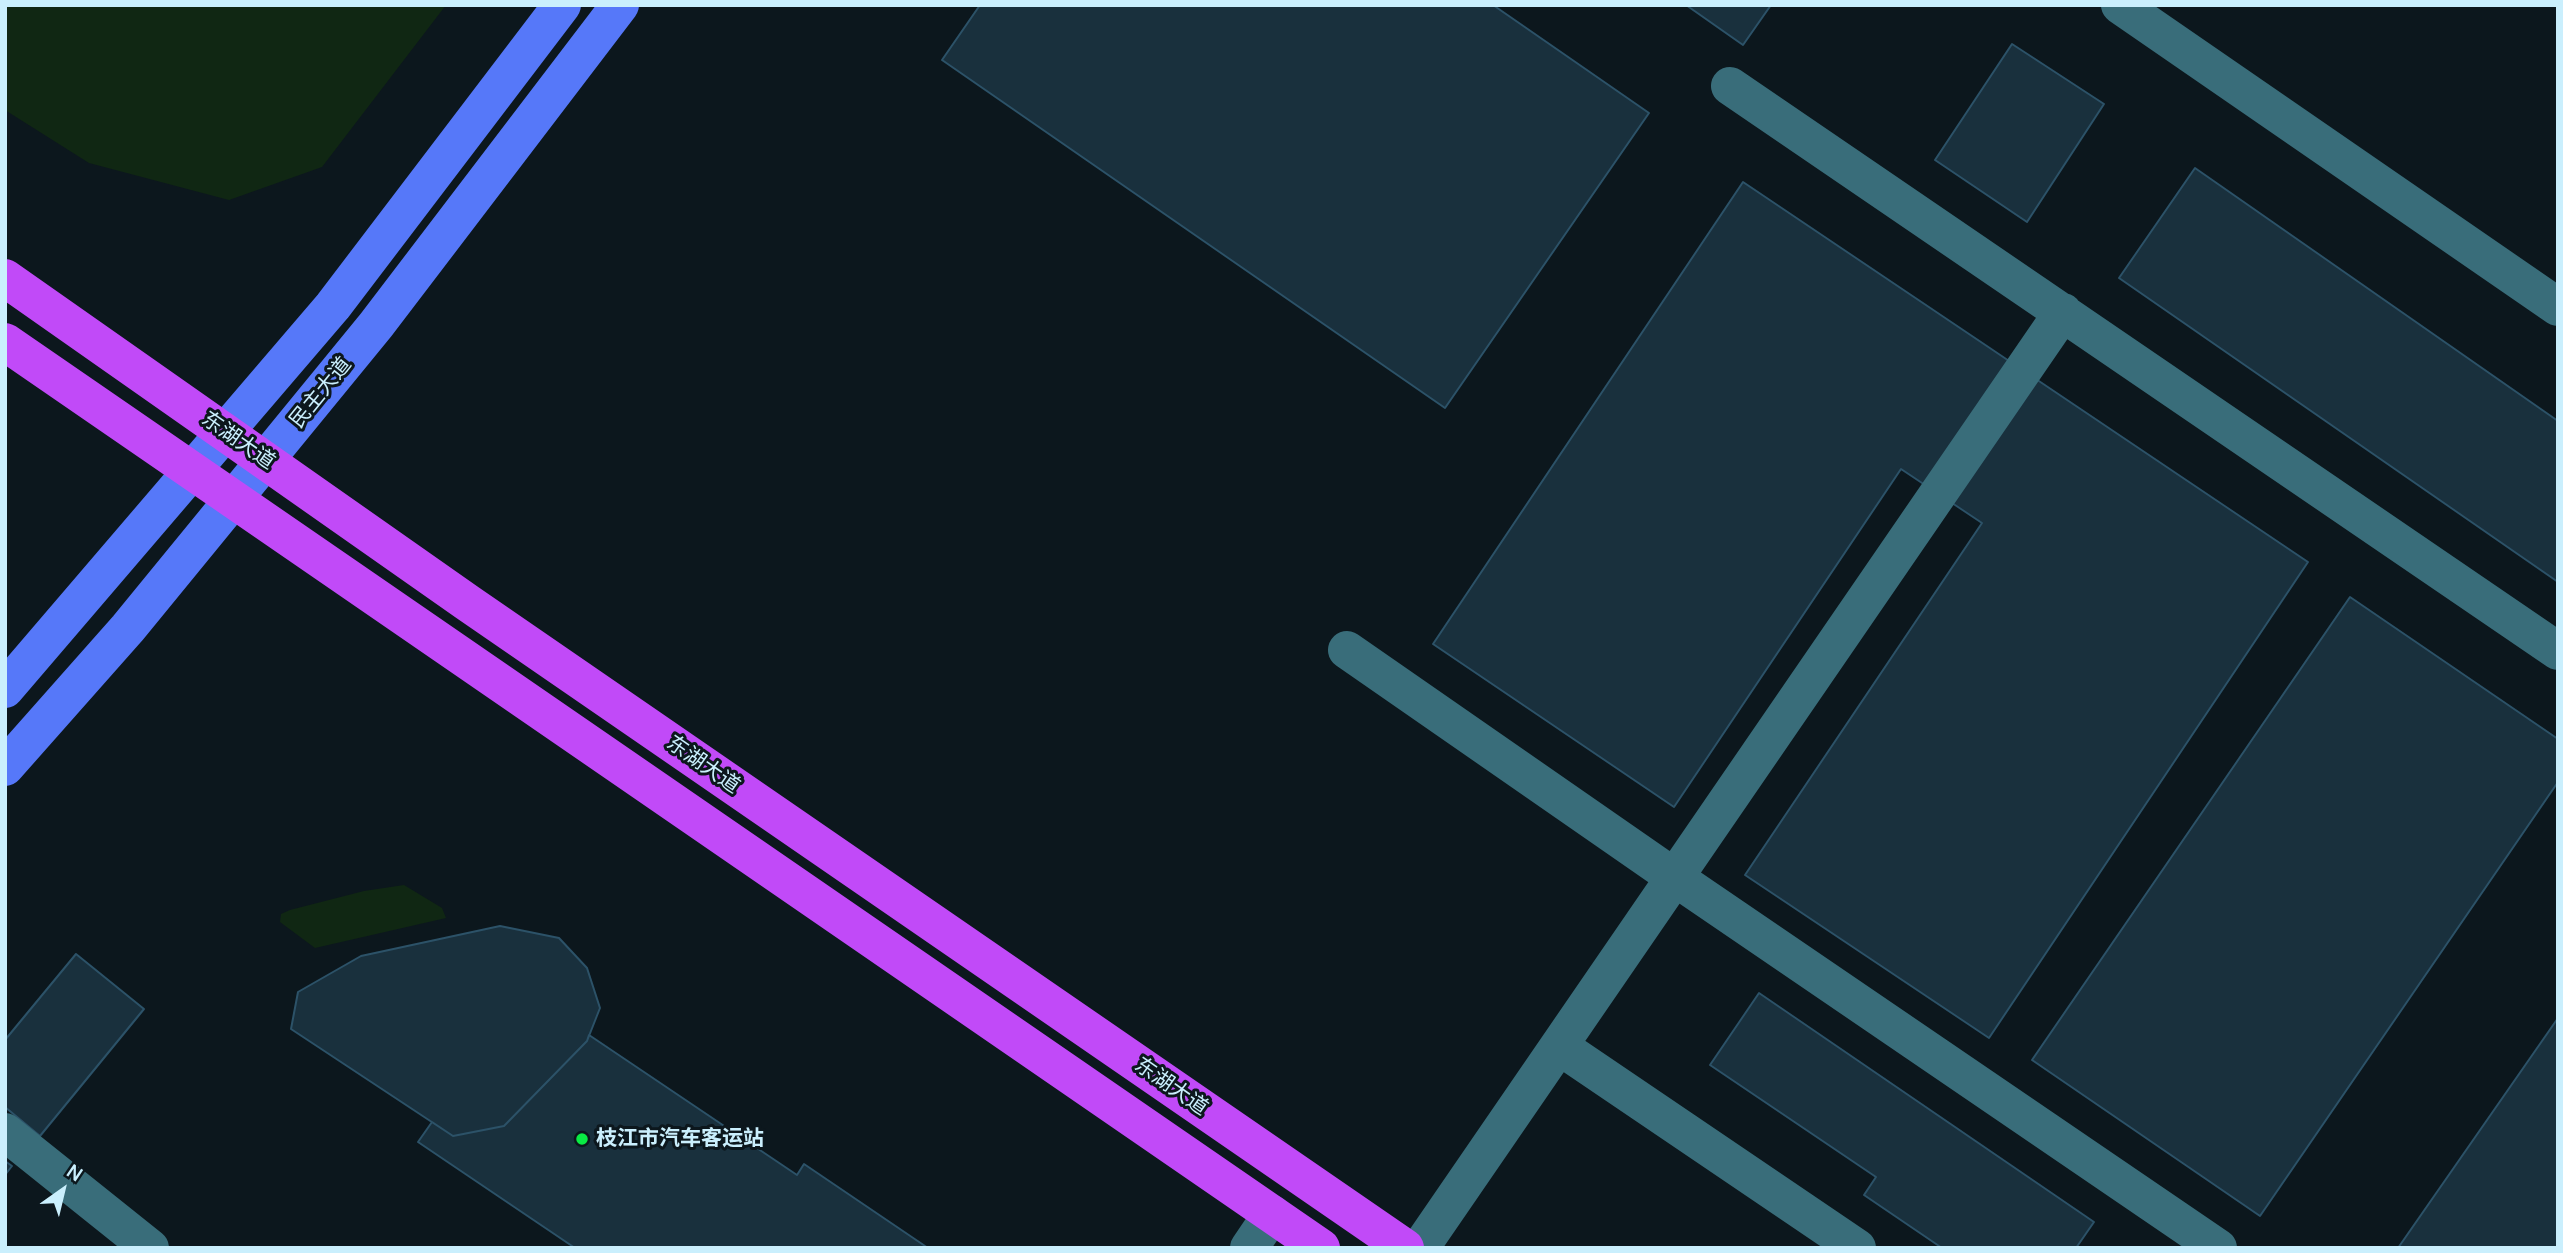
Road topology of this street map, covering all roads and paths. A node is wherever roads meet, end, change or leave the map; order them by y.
1 (562, 5) edge
2 (620, 5) edge
3 (2120, 5) edge
4 (1730, 86) dead end
5 (5, 278) edge
6 (2558, 307) edge
7 (2063, 312) junction
8 (5, 342) edge
9 (226, 432) junction
10 (265, 460) junction
11 (193, 471) junction
12 (234, 498) junction
13 (1347, 650) dead end
14 (2558, 651) edge
15 (5, 689) edge
16 (5, 767) edge
17 (1674, 877) junction
18 (1559, 1046) junction
19 (5, 1132) edge
20 (1272, 1214) junction
21 (150, 1248) edge
22 (1249, 1248) edge
23 (1321, 1248) edge
24 (1405, 1248) edge
25 (1420, 1248) edge
26 (1857, 1248) edge
27 (2218, 1248) edge

1 - 9 main road
2 - 10 main road, 民主大道
3 - 6 street
4 - 7 street
5 - 9 highway, 东湖大道
7 - 14 street
7 - 17 street
8 - 11 highway
9 - 10 highway, 东湖大道
9 - 11 main road
10 - 12 main road, 民主大道
10 - 24 highway, 东湖大道
11 - 12 highway
11 - 15 main road
12 - 16 main road, 民主大道
12 - 20 highway
13 - 17 street
17 - 18 street
17 - 27 street
18 - 25 street
18 - 26 street
19 - 21 street
20 - 22 street
20 - 23 highway

